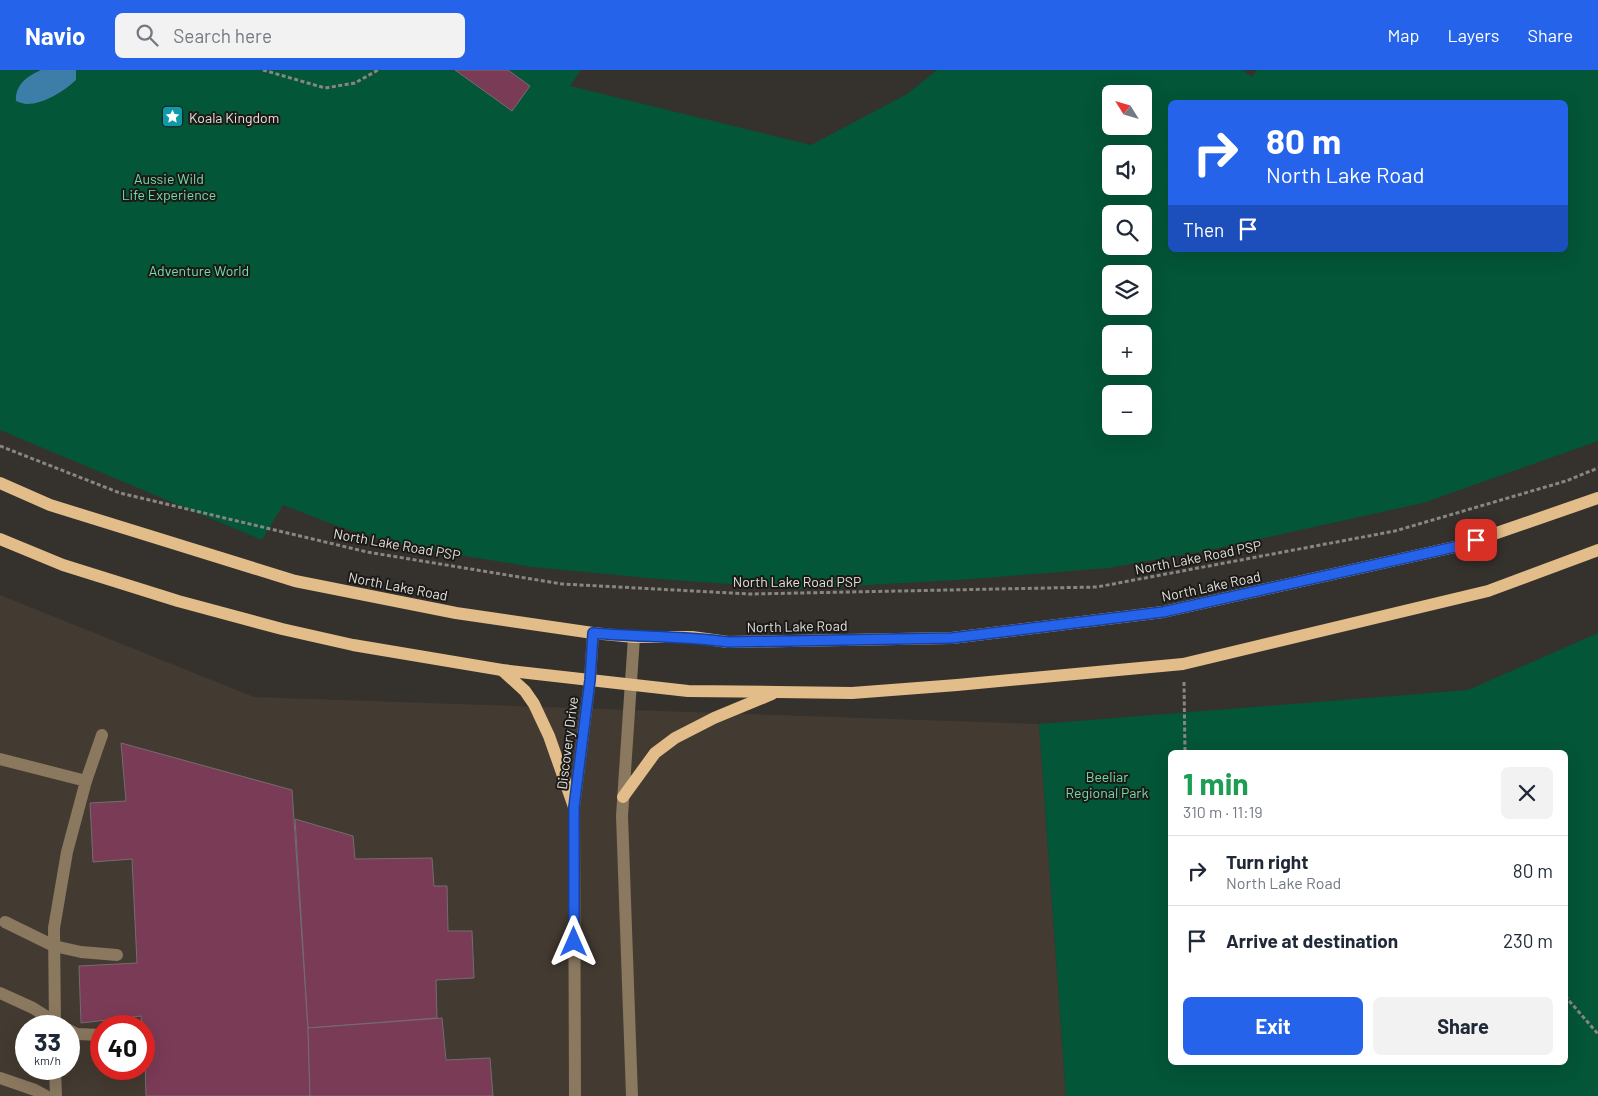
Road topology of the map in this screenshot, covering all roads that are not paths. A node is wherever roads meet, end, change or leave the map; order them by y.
1 (2, 482) edge
2 (1598, 498) edge
3 (0, 538) edge
4 (1598, 550) edge
5 (593, 633) junction
6 (634, 637) junction
7 (502, 670) junction
8 (590, 680) junction
9 (630, 684) junction
10 (777, 692) junction
11 (102, 736) dead end
12 (0, 760) edge
13 (86, 780) junction
14 (623, 797) junction
15 (574, 807) junction
16 (5, 922) dead end
17 (54, 946) junction
18 (116, 954) dead end
19 (0, 993) edge
20 (43, 1015) edge
21 (57, 1015) edge
22 (0, 1078) edge
23 (55, 1080) edge
24 (46, 1096) edge
25 (56, 1096) edge
26 (575, 1096) edge
27 (632, 1096) edge

1 - 5 main road, North Lake Road
2 - 6 main road, North Lake Road
3 - 7 main road
4 - 10 main road
5 - 6 main road, North Lake Road
5 - 8 street, Discovery Drive
6 - 9 street
7 - 8 main road
7 - 15 main road
8 - 9 main road
8 - 15 street, Discovery Drive
9 - 10 main road
9 - 14 street
10 - 14 main road
11 - 13 street
12 - 13 street
13 - 17 street
14 - 27 street
15 - 26 street, Discovery Drive
16 - 17 street
17 - 18 street
17 - 21 street
19 - 20 street
22 - 24 street
23 - 25 street

